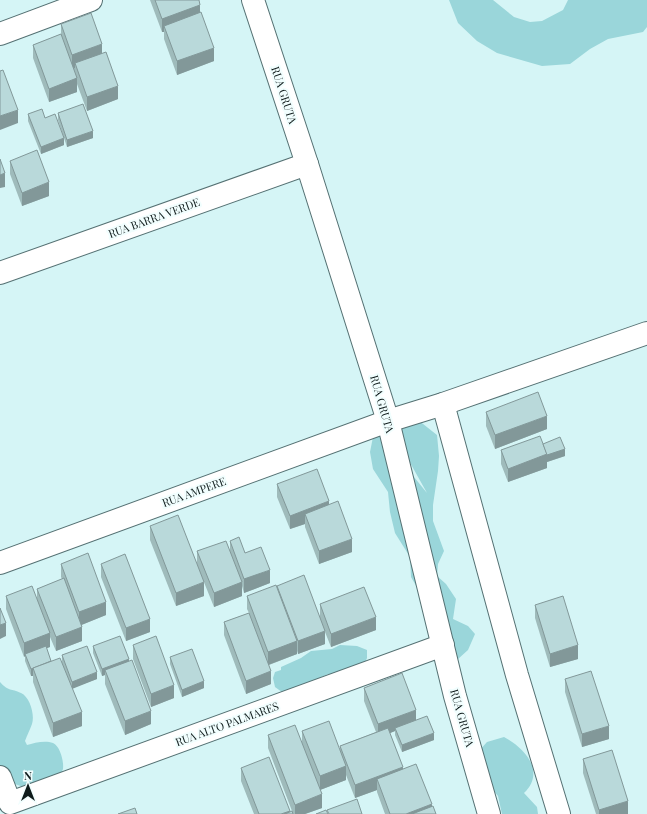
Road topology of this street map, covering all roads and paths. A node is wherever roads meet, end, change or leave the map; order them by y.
1 (91, 0) edge
2 (253, 0) edge
3 (0, 34) edge
4 (307, 164) junction
5 (0, 273) edge
6 (647, 332) edge
7 (443, 404) junction
8 (388, 421) junction
9 (0, 563) edge
10 (443, 645) junction
11 (0, 777) edge
12 (490, 814) edge
13 (559, 814) edge

1 - 3 street
2 - 4 street, RUA GRUTA
4 - 5 street, RUA BARRA VERDE
4 - 8 street, RUA GRUTA
6 - 7 street, RUA AMPERE
7 - 8 street, RUA AMPERE
7 - 13 street
8 - 9 street, RUA AMPERE
8 - 10 street, RUA GRUTA
10 - 11 street, RUA ALTO PALMARES
10 - 12 street, RUA GRUTA

